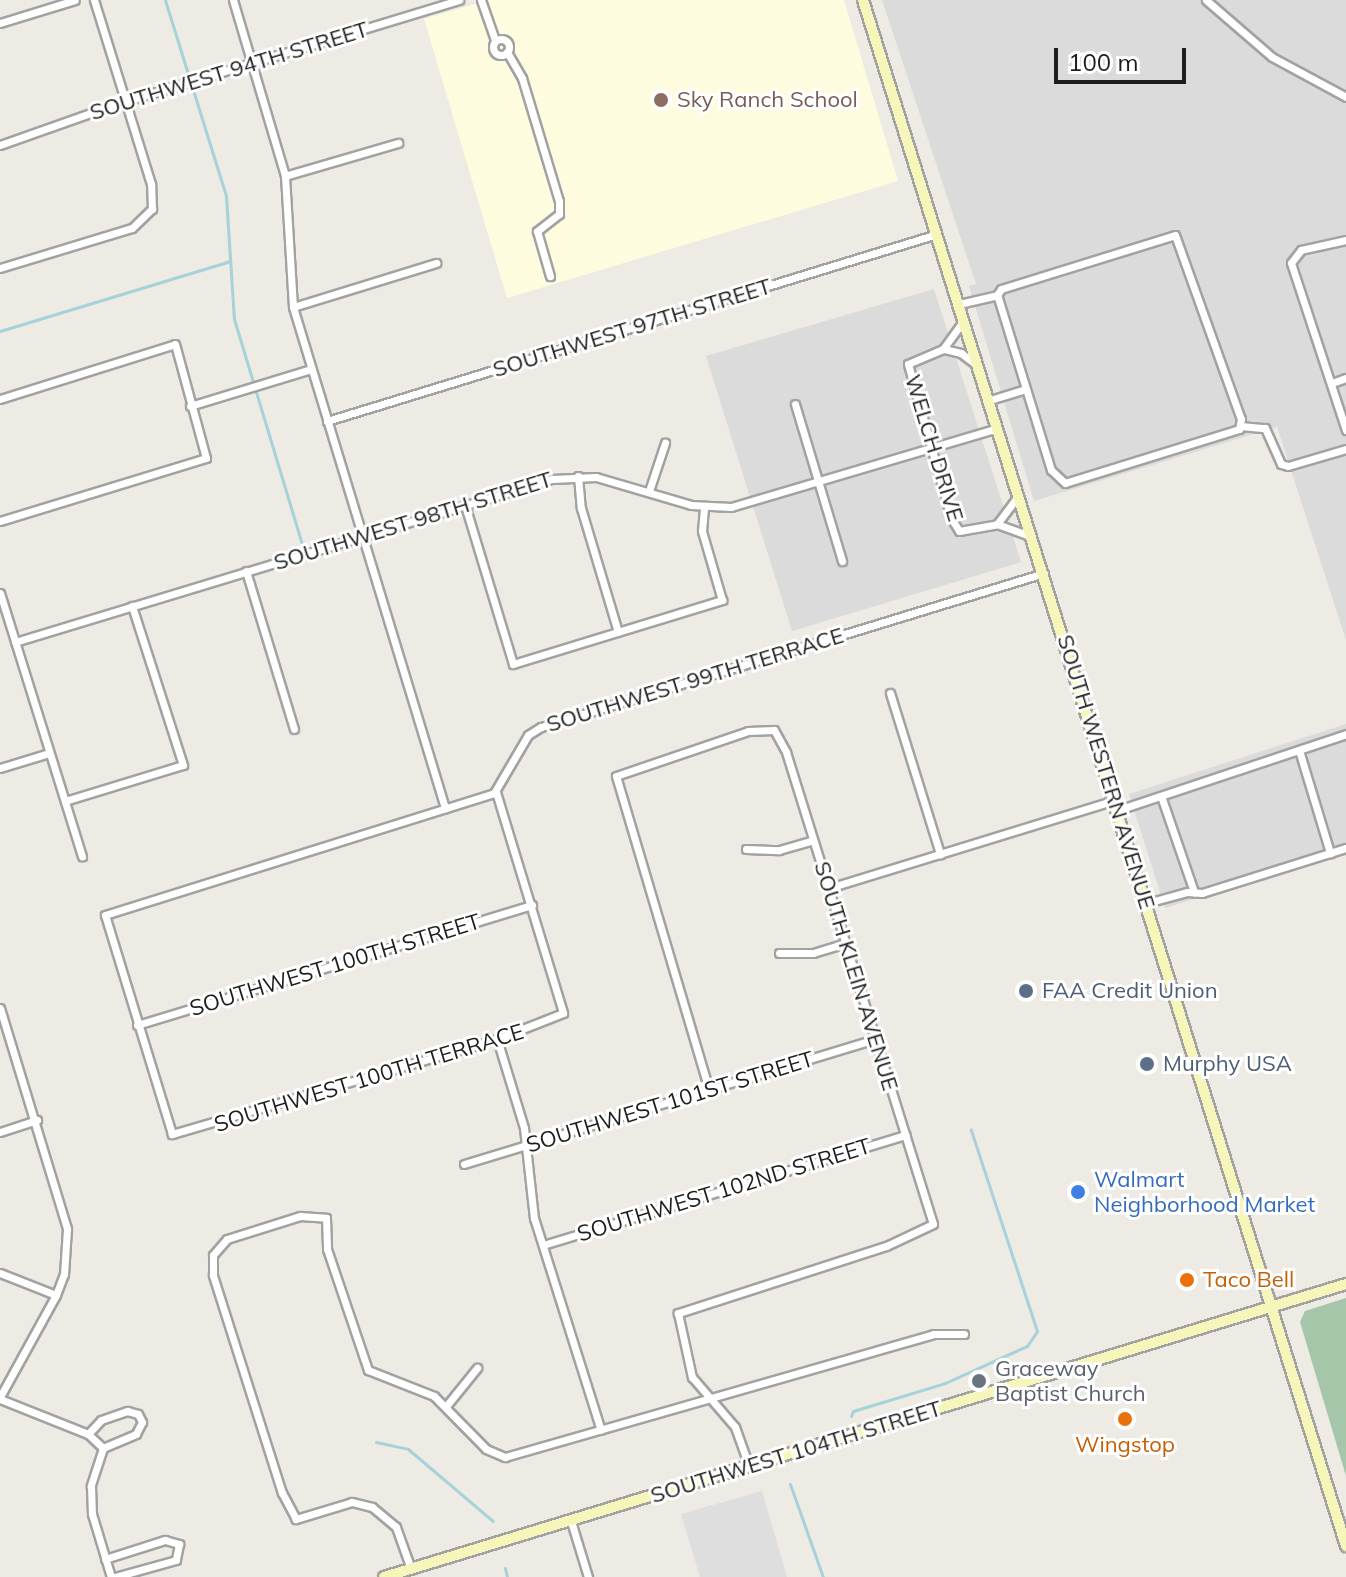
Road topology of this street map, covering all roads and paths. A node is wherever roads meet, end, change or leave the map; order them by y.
1 (75, 0) edge
2 (94, 0) edge
3 (233, 0) edge
4 (459, 0) edge
5 (481, 0) edge
6 (863, 0) edge
7 (1206, 0) edge
8 (0, 23) edge
9 (252, 63) junction
10 (1346, 97) edge
11 (126, 101) junction
12 (398, 143) dead end
13 (0, 145) edge
14 (285, 176) junction
15 (937, 234) junction
16 (1346, 240) edge
17 (436, 263) dead end
18 (0, 268) edge
19 (550, 276) dead end
20 (997, 295) junction
21 (959, 304) junction
22 (293, 307) junction
23 (964, 319) junction
24 (943, 349) junction
25 (979, 366) junction
26 (311, 369) junction
27 (1346, 378) edge
28 (1332, 383) junction
29 (1025, 389) junction
30 (0, 399) edge
31 (990, 400) junction
32 (795, 404) dead end
33 (190, 406) junction
34 (327, 421) junction
35 (1240, 426) junction
36 (998, 428) junction
37 (1346, 430) edge
38 (665, 443) dead end
39 (930, 449) junction
40 (1346, 449) edge
41 (578, 476) junction
42 (818, 482) junction
43 (649, 491) junction
44 (1019, 494) junction
45 (465, 505) junction
46 (704, 507) junction
47 (0, 521) edge
48 (997, 524) junction
49 (361, 536) junction
50 (1033, 538) junction
51 (842, 561) dead end
52 (246, 571) junction
53 (1044, 573) junction
54 (0, 593) edge
55 (132, 606) junction
56 (618, 632) junction
57 (15, 642) junction
58 (890, 693) dead end
59 (294, 729) dead end
60 (1346, 734) edge
61 (1299, 750) junction
62 (49, 753) junction
63 (0, 768) edge
64 (496, 792) junction
65 (1161, 796) junction
66 (65, 801) junction
67 (1117, 805) junction
68 (445, 808) junction
69 (813, 840) junction
70 (1346, 848) edge
71 (746, 849) dead end
72 (1330, 853) junction
73 (940, 854) junction
74 (82, 857) dead end
75 (829, 888) junction
76 (1194, 892) junction
77 (1147, 903) junction
78 (532, 905) junction
79 (845, 943) junction
80 (779, 953) dead end
81 (0, 1008) edge
82 (137, 1025) junction
83 (497, 1039) junction
84 (876, 1039) junction
85 (709, 1090) junction
86 (37, 1120) junction
87 (0, 1132) edge
88 (906, 1135) junction
89 (527, 1145) junction
90 (464, 1164) dead end
91 (543, 1245) junction
92 (0, 1273) edge
93 (1346, 1284) edge
94 (56, 1295) junction
95 (1274, 1307) junction
96 (964, 1334) dead end
97 (477, 1368) dead end
98 (0, 1398) edge
99 (706, 1399) junction
100 (447, 1405) junction
101 (601, 1430) junction
102 (88, 1434) junction
103 (103, 1448) junction
104 (749, 1466) junction
105 (571, 1521) junction
106 (1346, 1546) edge
107 (105, 1559) junction
108 (411, 1569) junction
109 (113, 1577) edge
110 (384, 1577) edge
111 (588, 1577) edge

1 - 8 street
2 - 11 street
3 - 9 street
4 - 9 street, SOUTHWEST 94TH STREET
5 - 19 street
6 - 15 main road, SOUTH WESTERN AVENUE
7 - 10 street
9 - 11 street, SOUTHWEST 94TH STREET
9 - 14 street
11 - 13 street, SOUTHWEST 94TH STREET
11 - 18 street
12 - 14 street
14 - 22 street
15 - 21 main road, SOUTH WESTERN AVENUE
15 - 34 street, SOUTHWEST 97TH STREET
16 - 28 street
17 - 22 street
20 - 21 street
20 - 29 street
20 - 35 street
21 - 23 main road, SOUTH WESTERN AVENUE
22 - 26 street
23 - 24 street, WELCH DRIVE
23 - 25 main road, SOUTH WESTERN AVENUE
24 - 25 street, WELCH DRIVE
24 - 39 street, WELCH DRIVE
25 - 31 main road, SOUTH WESTERN AVENUE
26 - 33 street
26 - 34 street
27 - 28 street
28 - 37 street
29 - 31 street
29 - 35 street
30 - 33 street
31 - 36 main road, SOUTH WESTERN AVENUE
32 - 42 street
33 - 47 street
34 - 49 street
35 - 40 street
36 - 39 street, SOUTHWEST 98TH STREET
36 - 44 main road, SOUTH WESTERN AVENUE
38 - 43 street
39 - 42 street, SOUTHWEST 98TH STREET
39 - 48 street, WELCH DRIVE
41 - 43 street, SOUTHWEST 98TH STREET
41 - 45 street, SOUTHWEST 98TH STREET
41 - 56 street
42 - 46 street, SOUTHWEST 98TH STREET
42 - 51 street
43 - 46 street, SOUTHWEST 98TH STREET
44 - 48 street, WELCH DRIVE
44 - 50 main road, SOUTH WESTERN AVENUE
45 - 49 street, SOUTHWEST 98TH STREET
45 - 56 street
46 - 56 street
48 - 50 street, WELCH DRIVE
49 - 52 street, SOUTHWEST 98TH STREET
49 - 68 street
50 - 53 main road, SOUTH WESTERN AVENUE
52 - 55 street, SOUTHWEST 98TH STREET
52 - 59 street
53 - 64 street, SOUTHWEST 99TH TERRACE
53 - 67 main road, SOUTH WESTERN AVENUE
54 - 57 street
55 - 57 street, SOUTHWEST 98TH STREET
55 - 66 street
57 - 62 street
58 - 73 street
60 - 61 street
61 - 65 street
61 - 72 street
62 - 63 street
62 - 66 street
64 - 68 street
64 - 78 street
65 - 67 street
65 - 76 street
66 - 74 street
67 - 73 street
67 - 77 main road, SOUTH WESTERN AVENUE
68 - 82 street
69 - 71 street
69 - 75 street, SOUTH KLEIN AVENUE
69 - 85 street, SOUTH KLEIN AVENUE
70 - 72 street
72 - 76 street
73 - 75 street
75 - 79 street, SOUTH KLEIN AVENUE
76 - 77 street
77 - 95 main road, SOUTH WESTERN AVENUE
78 - 82 street, SOUTHWEST 100TH STREET
78 - 83 street, SOUTHWEST 100TH TERRACE
79 - 80 street
79 - 84 street, SOUTH KLEIN AVENUE
81 - 86 street
82 - 83 street, SOUTHWEST 100TH TERRACE
83 - 89 street
84 - 85 street, SOUTHWEST 101ST STREET
84 - 88 street, SOUTH KLEIN AVENUE
85 - 89 street, SOUTHWEST 101ST STREET
86 - 87 street
86 - 94 street
88 - 91 street, SOUTHWEST 102ND STREET
88 - 99 street, SOUTH KLEIN AVENUE
89 - 90 street, SOUTHWEST 101ST STREET
89 - 91 street
91 - 101 street
92 - 94 street
93 - 95 main road, SOUTHWEST 104TH STREET
94 - 98 street
95 - 104 main road, SOUTHWEST 104TH STREET
95 - 106 main road, SOUTH WESTERN AVENUE
96 - 99 street
97 - 100 street
98 - 102 street
99 - 101 street
99 - 104 street
100 - 101 street
100 - 108 street
102 - 103 street
102 - 103 street
103 - 107 street
104 - 105 main road, SOUTHWEST 104TH STREET
105 - 108 main road, SOUTHWEST 104TH STREET
105 - 111 street
107 - 109 street
107 - 109 street
108 - 110 main road, SOUTHWEST 104TH STREET

